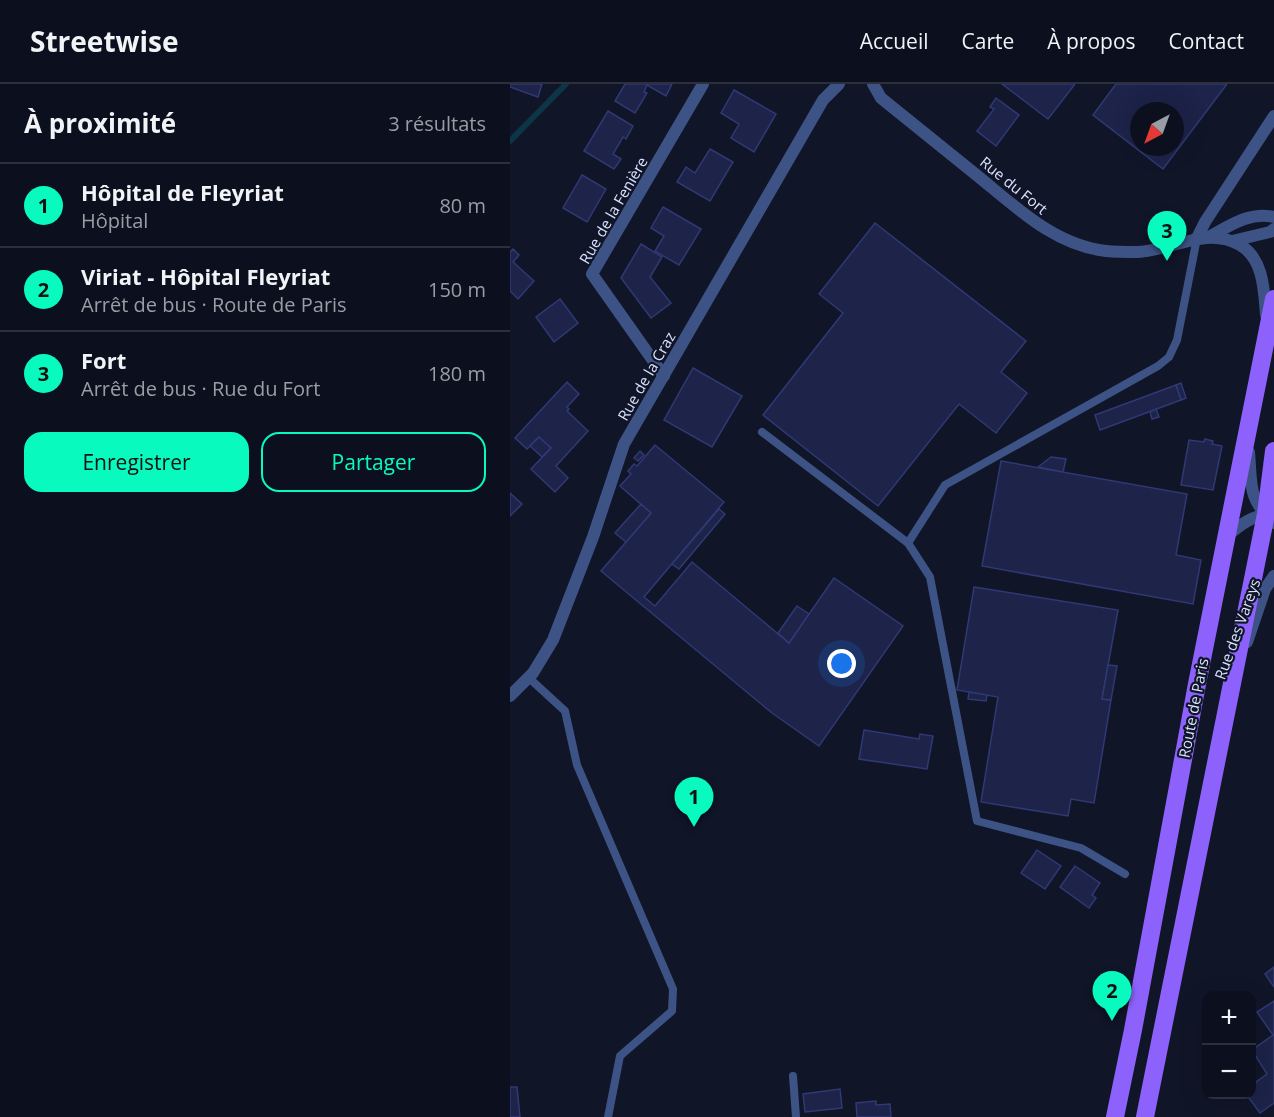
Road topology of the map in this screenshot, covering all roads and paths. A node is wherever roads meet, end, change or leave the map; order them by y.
1 (703, 84) edge
2 (839, 84) edge
3 (873, 84) edge
4 (1274, 116) edge
5 (1274, 217) edge
6 (1274, 229) edge
7 (1203, 238) junction
8 (1232, 242) junction
9 (1274, 299) edge
10 (1268, 332) junction
11 (664, 376) junction
12 (762, 432) dead end
13 (1247, 436) junction
14 (1274, 455) edge
15 (1271, 517) edge
16 (1227, 536) junction
17 (908, 543) junction
18 (1274, 576) edge
19 (529, 678) junction
20 (1229, 694) junction
21 (510, 696) edge
22 (1125, 874) dead end
23 (793, 1076) dead end
24 (608, 1117) edge
25 (796, 1117) edge
26 (1115, 1117) edge
27 (1145, 1117) edge

1 - 11 street, Rue de la Fenière
2 - 11 street, Rue de la Craz
3 - 7 street, Rue du Fort
4 - 7 street
5 - 7 street, Rue du Fort
6 - 8 street, Rue du Fort
7 - 8 street, Rue du Fort
7 - 17 lane
8 - 10 street, Rue du Fort
9 - 10 main road, Route de Paris
10 - 13 main road, Route de Paris
11 - 19 street, Rue de la Craz
12 - 17 lane
13 - 15 street
13 - 16 main road, Route de Paris
14 - 15 main road
15 - 16 street
15 - 20 main road
16 - 26 main road, Route de Paris
17 - 22 lane
18 - 20 street, Rue des Vareys
19 - 21 street, Rue de la Craz
19 - 24 lane
20 - 27 main road
23 - 25 lane

